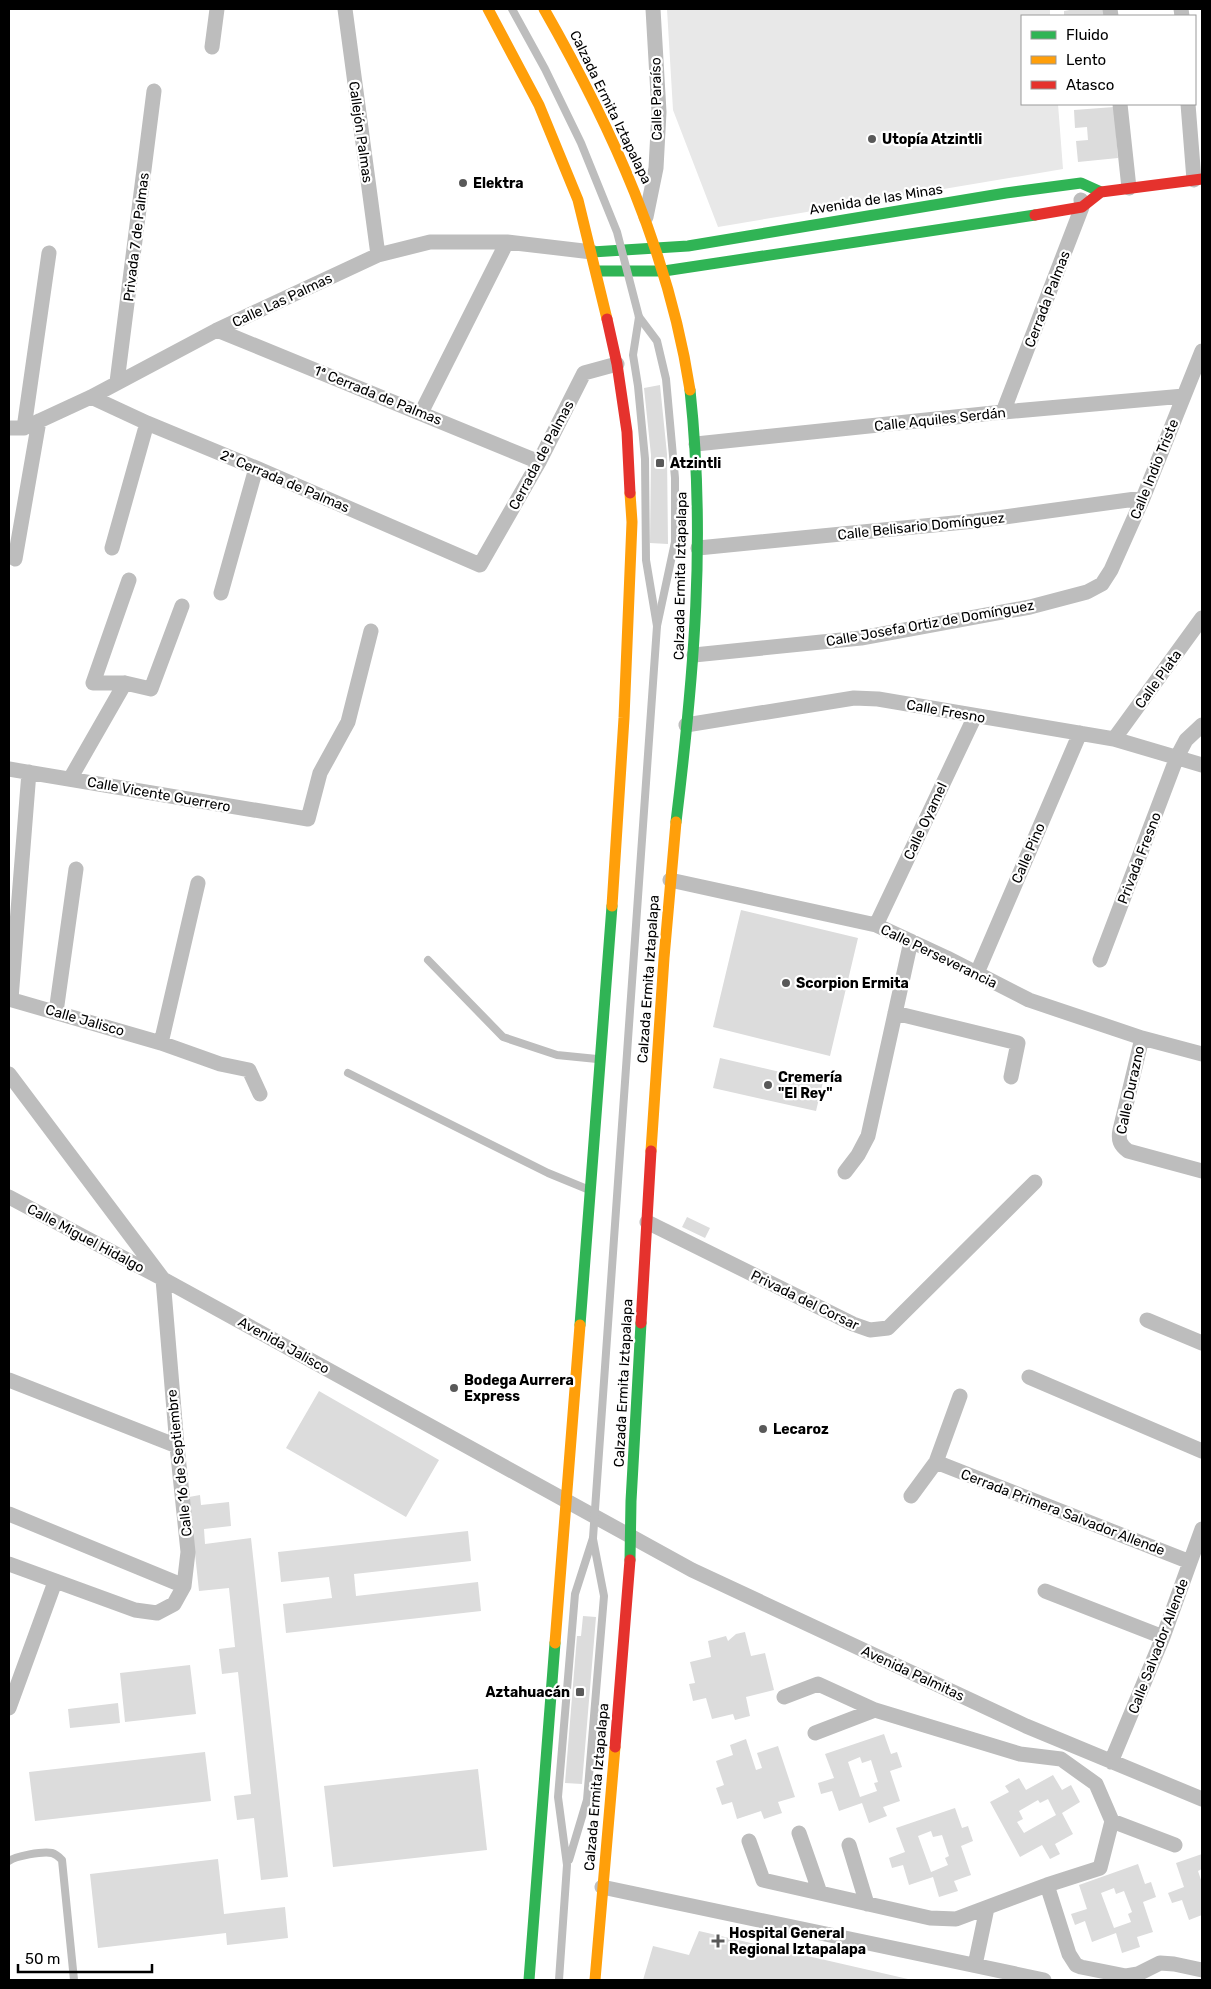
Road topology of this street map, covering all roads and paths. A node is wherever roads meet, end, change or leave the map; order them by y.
1 (217, 9) edge
2 (345, 9) edge
3 (488, 9) edge
4 (512, 9) edge
5 (544, 9) edge
6 (653, 9) edge
7 (212, 47) dead end
8 (154, 91) dead end
9 (1120, 105) edge
10 (1188, 105) edge
11 (1198, 179) edge
12 (1080, 183) junction
13 (1129, 188) junction
14 (1101, 192) junction
15 (1082, 207) junction
16 (646, 218) junction
17 (508, 242) junction
18 (656, 248) junction
19 (574, 250) junction
20 (592, 252) junction
21 (49, 253) dead end
22 (378, 255) junction
23 (597, 271) junction
24 (664, 271) junction
25 (639, 317) junction
26 (217, 330) junction
27 (1202, 351) edge
28 (617, 364) junction
29 (117, 382) junction
30 (1184, 396) junction
31 (91, 397) junction
32 (1003, 412) junction
33 (421, 413) junction
34 (40, 421) junction
35 (147, 423) junction
36 (16, 428) edge
37 (696, 444) junction
38 (539, 462) junction
39 (256, 468) junction
40 (1143, 498) junction
41 (112, 548) dead end
42 (698, 548) junction
43 (15, 559) dead end
44 (480, 565) joint
45 (129, 580) dead end
46 (1102, 584) joint
47 (220, 592) dead end
48 (182, 606) dead end
49 (1202, 618) edge
50 (657, 626) junction
51 (371, 631) dead end
52 (694, 655) junction
53 (125, 683) junction
54 (975, 716) junction
55 (686, 725) junction
56 (1202, 725) edge
57 (1080, 733) junction
58 (1114, 739) junction
59 (1177, 757) junction
60 (1202, 765) edge
61 (9, 769) edge
62 (29, 772) junction
63 (70, 779) junction
64 (76, 869) dead end
65 (670, 880) junction
66 (198, 883) dead end
67 (876, 925) junction
68 (912, 941) junction
69 (428, 960) dead end
70 (1100, 960) dead end
71 (977, 973) junction
72 (10, 999) edge
73 (56, 1012) junction
74 (895, 1013) junction
75 (1142, 1038) junction
76 (161, 1043) junction
77 (1202, 1054) edge
78 (601, 1059) junction
79 (348, 1073) dead end
80 (9, 1074) edge
81 (1011, 1077) dead end
82 (260, 1094) dead end
83 (1202, 1171) edge
84 (845, 1172) dead end
85 (1035, 1182) dead end
86 (591, 1191) junction
87 (9, 1197) edge
88 (647, 1222) junction
89 (163, 1279) junction
90 (1147, 1320) dead end
91 (1202, 1343) edge
92 (1029, 1377) dead end
93 (9, 1380) edge
94 (960, 1396) dead end
95 (177, 1446) junction
96 (1202, 1451) edge
97 (936, 1462) junction
98 (911, 1496) dead end
99 (567, 1500) junction
100 (9, 1514) edge
101 (1202, 1529) edge
102 (630, 1534) junction
103 (593, 1538) junction
104 (1190, 1562) junction
105 (9, 1564) edge
106 (55, 1582) junction
107 (184, 1586) junction
108 (1045, 1590) dead end
109 (1163, 1637) junction
110 (784, 1697) dead end
111 (9, 1708) edge
112 (875, 1710) junction
113 (815, 1733) dead end
114 (1111, 1762) junction
115 (1202, 1799) edge
116 (1112, 1821) junction
117 (799, 1833) dead end
118 (750, 1841) dead end
119 (1175, 1844) dead end
120 (849, 1845) dead end
121 (9, 1861) edge
122 (567, 1865) junction
123 (1047, 1885) junction
124 (602, 1887) junction
125 (820, 1893) junction
126 (867, 1904) junction
127 (986, 1908) junction
128 (975, 1965) junction
129 (1202, 1970) edge
130 (74, 1980) edge
131 (529, 1980) edge
132 (559, 1980) edge
133 (595, 1980) edge
134 (1044, 1980) edge

1 - 7 street
2 - 22 street, Callejón Palmas
3 - 20 main road
4 - 25 lane, bridge
5 - 16 main road, Calzada Ermita Iztapalapa
6 - 16 street, Calle Paraíso
8 - 29 street, Privada 7 de Palmas
9 - 13 street
10 - 11 street
11 - 13 main road
12 - 14 main road
12 - 15 street, Cerrada Palmas
12 - 18 main road, Avenida de las Minas
13 - 14 main road
14 - 15 main road
15 - 24 main road
15 - 32 street, Cerrada Palmas
16 - 18 main road, Calzada Ermita Iztapalapa
17 - 19 street, Calle Las Palmas
17 - 22 street, Calle Las Palmas
17 - 33 street
18 - 20 main road, Calle Las Palmas
18 - 24 main road, Calzada Ermita Iztapalapa
19 - 20 street, Calle Las Palmas
19 - 23 street
20 - 23 main road
21 - 36 street
22 - 26 street, Calle Las Palmas
23 - 24 main road
23 - 28 main road
24 - 37 main road, Calzada Ermita Iztapalapa
25 - 50 lane, bridge
25 - 50 lane, bridge
26 - 29 street, Calle Las Palmas
26 - 33 street, 1ª Cerrada de Palmas
27 - 30 street, Calle Indio Triste
28 - 38 street, Cerrada de Palmas
28 - 78 main road
29 - 31 street, Calle Las Palmas
30 - 32 street, Calle Aquiles Serdán
30 - 40 street, Calle Indio Triste
31 - 34 street, Calle Las Palmas
31 - 35 street, 2ª Cerrada de Palmas
32 - 37 street, Calle Aquiles Serdán
33 - 38 street, 1ª Cerrada de Palmas
34 - 36 street, Calle Las Palmas
34 - 43 street
35 - 39 street, 2ª Cerrada de Palmas
35 - 41 street
37 - 42 main road, Calzada Ermita Iztapalapa
38 - 44 street, Cerrada de Palmas
39 - 44 street, 2ª Cerrada de Palmas
39 - 47 street
40 - 42 street, Calle Belisario Domínguez
40 - 46 street, Calle Indio Triste
42 - 52 main road, Calzada Ermita Iztapalapa
45 - 53 street
46 - 52 street, Calle Josefa Ortiz de Domínguez
48 - 53 street
49 - 58 street, Calle Plata
50 - 103 lane, bridge
51 - 63 street, Calle Vicente Guerrero
52 - 55 main road, Calzada Ermita Iztapalapa
53 - 63 street
54 - 55 street, Calle Fresno
54 - 57 street, Calle Fresno
54 - 67 street, Calle Oyamel
55 - 65 main road, Calzada Ermita Iztapalapa
56 - 59 street, Privada Fresno
57 - 58 street, Calle Fresno
57 - 71 street, Calle Pino
58 - 59 street, Calle Fresno
59 - 60 street, Calle Fresno
59 - 70 street, Privada Fresno
61 - 62 street, Calle Vicente Guerrero
62 - 63 street, Calle Vicente Guerrero
62 - 72 street
64 - 73 street
65 - 67 street, Calle Perseverancia
65 - 88 main road, Calzada Ermita Iztapalapa
66 - 76 street
67 - 68 street, Calle Perseverancia
68 - 71 street, Calle Perseverancia
68 - 74 street
69 - 78 lane
71 - 75 street, Calle Perseverancia
72 - 73 street, Calle Jalisco
73 - 76 street, Calle Jalisco
74 - 81 street
74 - 84 street
75 - 77 street, Calle Perseverancia
75 - 83 street, Calle Durazno
76 - 82 street, Calle Jalisco
78 - 86 main road
79 - 86 lane
80 - 89 street, Avenida Jalisco
85 - 88 street, Privada del Corsar
86 - 99 main road
87 - 89 street, Calle Miguel Hidalgo
88 - 102 main road, Calzada Ermita Iztapalapa
89 - 95 street, Calle 16 de Septiembre
89 - 99 street, Avenida Jalisco
90 - 91 street
92 - 96 street
93 - 95 street
94 - 97 street
95 - 107 street, Calle 16 de Septiembre
97 - 98 street
97 - 104 street, Cerrada Primera Salvador Allende
99 - 102 street, Avenida Jalisco
99 - 131 main road
100 - 107 street
101 - 104 street, Calle Salvador Allende
102 - 114 street, Avenida Palmitas
102 - 124 main road, Calzada Ermita Iztapalapa
103 - 122 lane
103 - 122 lane
104 - 109 street, Calle Salvador Allende
105 - 106 street, Calle 16 de Septiembre
106 - 107 street, Calle 16 de Septiembre
106 - 111 street
108 - 109 street
109 - 114 street, Calle Salvador Allende
110 - 112 street
112 - 113 street
112 - 116 street
114 - 115 street, Avenida Palmitas
116 - 119 street
116 - 123 street
117 - 125 street
118 - 125 street
120 - 126 street
121 - 130 lane
122 - 132 lane
123 - 127 street
123 - 129 street
124 - 128 street
124 - 133 main road, Calzada Ermita Iztapalapa
125 - 126 street
126 - 127 street
127 - 128 street
128 - 134 street

